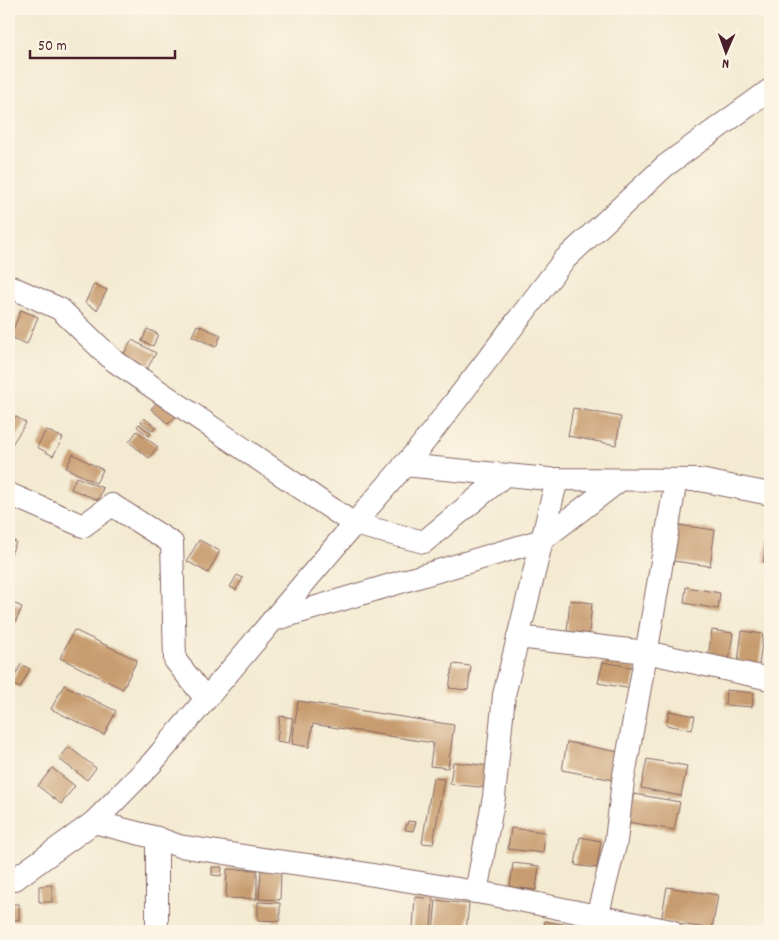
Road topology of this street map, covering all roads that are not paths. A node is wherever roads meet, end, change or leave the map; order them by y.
1 (770, 90) edge
2 (9, 286) edge
3 (404, 465) junction
4 (505, 475) junction
5 (557, 480) junction
6 (620, 480) junction
7 (676, 480) junction
8 (9, 494) edge
9 (770, 494) edge
10 (354, 524) junction
11 (542, 540) junction
12 (273, 620) junction
13 (518, 637) junction
14 (646, 652) junction
15 (770, 680) edge
16 (206, 699) junction
17 (94, 822) junction
18 (157, 838) junction
19 (9, 881) edge
20 (476, 892) junction
21 (597, 917) junction
22 (627, 927) edge
23 (157, 931) edge
24 (671, 931) edge

1 - 3 street
2 - 10 street
3 - 4 street
3 - 10 street
4 - 5 street
4 - 10 street
5 - 6 street
5 - 11 street
6 - 7 street
6 - 11 street
7 - 9 street
7 - 14 street
8 - 16 street
10 - 12 street
11 - 12 street
11 - 13 street
12 - 16 street
13 - 14 street
13 - 20 street
14 - 15 street
14 - 21 street
16 - 17 street
17 - 18 street
17 - 19 street
18 - 20 street
18 - 23 street
20 - 21 street
21 - 22 street
22 - 24 street

